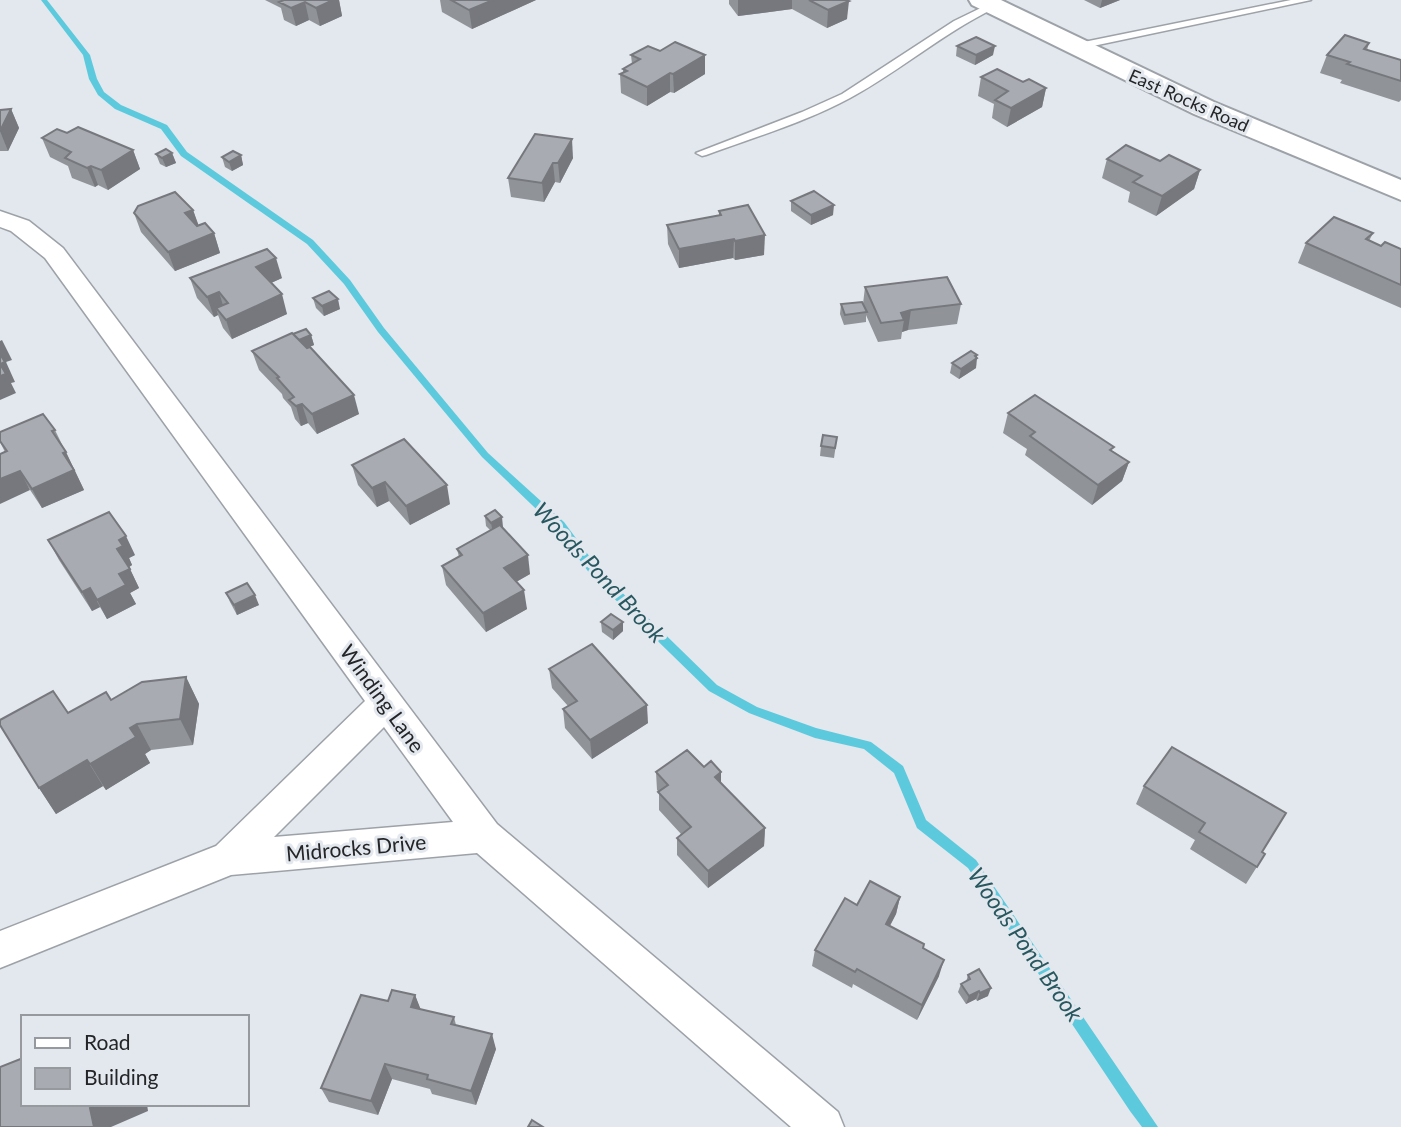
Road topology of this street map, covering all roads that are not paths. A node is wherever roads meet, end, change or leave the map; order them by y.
1 (1306, 0) edge
2 (986, 3) edge
3 (1074, 47) junction
4 (702, 153) dead end
5 (1401, 191) edge
6 (0, 218) edge
7 (386, 702) junction
8 (484, 836) junction
9 (229, 858) junction
10 (0, 950) edge
11 (823, 1127) edge

1 - 3 lane
2 - 3 street, East Rocks Road
2 - 4 lane
3 - 5 street, East Rocks Road
6 - 7 street, Winding Lane
7 - 8 street, Winding Lane
7 - 9 street, Midrocks Drive
8 - 9 street, Midrocks Drive
8 - 11 street, Winding Lane
9 - 10 street, Midrocks Drive

